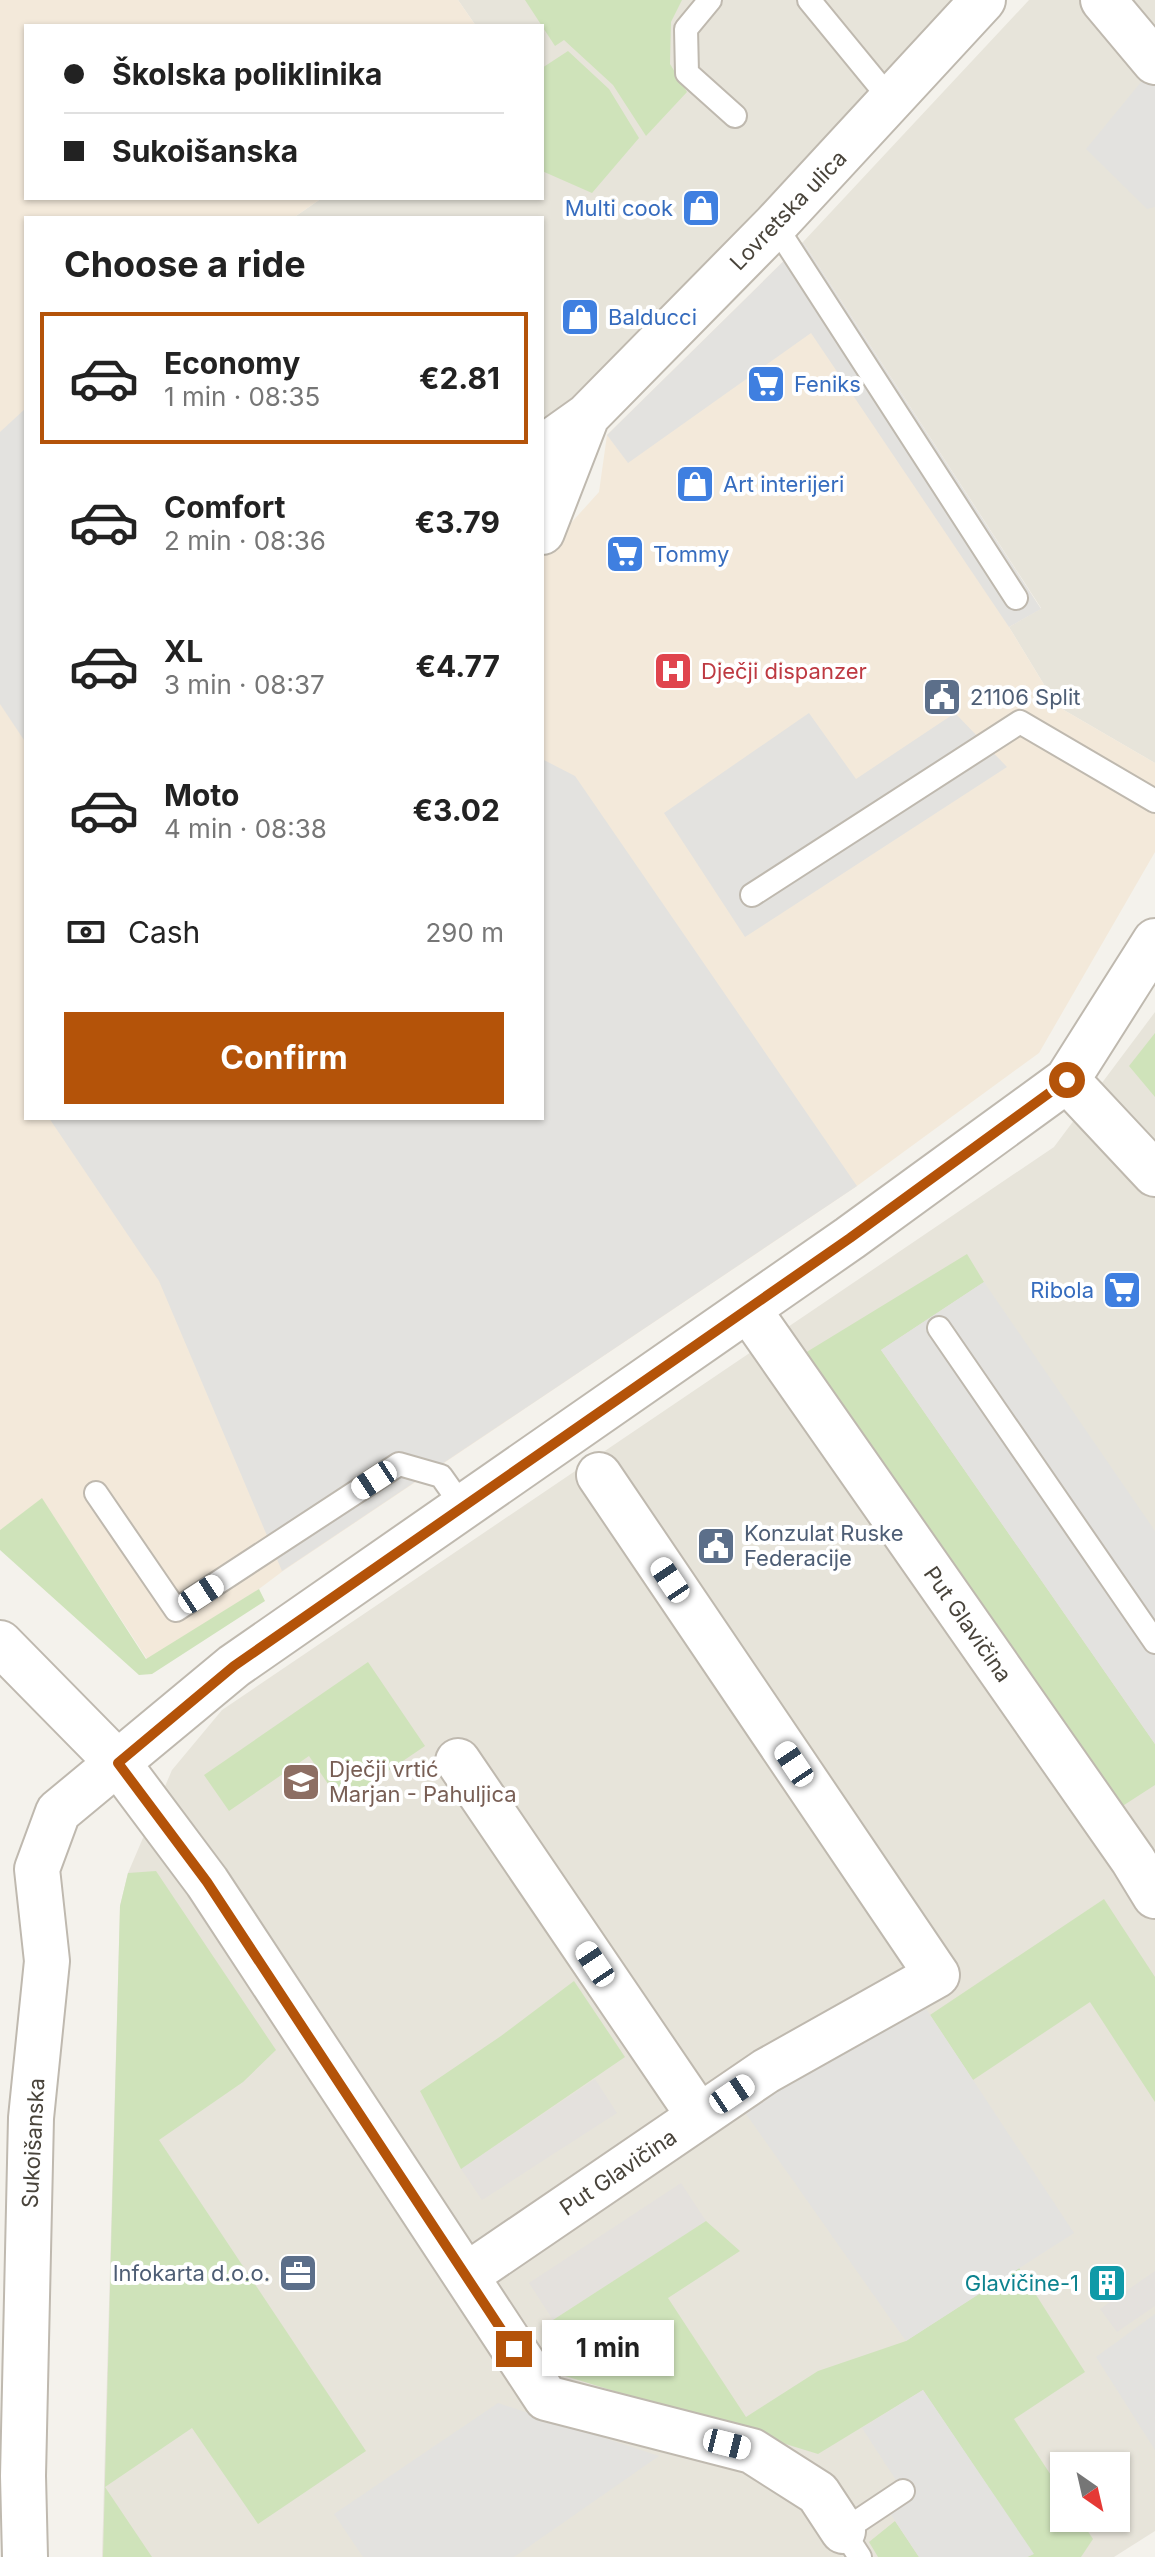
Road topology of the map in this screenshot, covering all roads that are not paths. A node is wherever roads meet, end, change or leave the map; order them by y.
1 (710, 0) edge
2 (809, 0) edge
3 (983, 0) edge
4 (1103, 0) edge
5 (1155, 62) edge
6 (891, 100) junction
7 (735, 116) dead end
8 (775, 225) junction
9 (587, 416) junction
10 (544, 447) edge
11 (544, 527) edge
12 (1016, 598) dead end
13 (1155, 801) edge
14 (752, 895) dead end
15 (1155, 941) edge
16 (1067, 1080) junction
17 (1155, 1174) edge
18 (748, 1309) junction
19 (939, 1328) dead end
20 (599, 1475) dead end
21 (96, 1493) dead end
22 (463, 1507) junction
23 (1155, 1642) edge
24 (0, 1643) edge
25 (458, 1761) dead end
26 (118, 1763) junction
27 (1148, 1867) edge
28 (699, 2116) junction
29 (467, 2275) junction
30 (11, 2477) edge
31 (903, 2491) dead end
32 (851, 2544) edge
33 (25, 2557) edge

1 - 7 lane
2 - 6 lane
3 - 6 street, Lovretska ulica
4 - 5 street
6 - 8 street, Lovretska ulica
8 - 9 street, Lovretska ulica
8 - 12 lane
9 - 10 street, Lovretska ulica
9 - 11 street, Lovretska ulica
13 - 14 lane
15 - 16 street
16 - 17 street
16 - 18 street, Sukoišanska
18 - 22 street, Sukoišanska
18 - 27 street, Put Glavičina
19 - 23 lane
20 - 28 street, Put Glavičina
21 - 22 lane
22 - 26 street, Sukoišanska
24 - 26 street
25 - 28 street
26 - 29 street
26 - 30 street, Sukoišanska
28 - 29 street, Put Glavičina
29 - 32 street
30 - 33 street, Sukoišanska
31 - 32 lane

